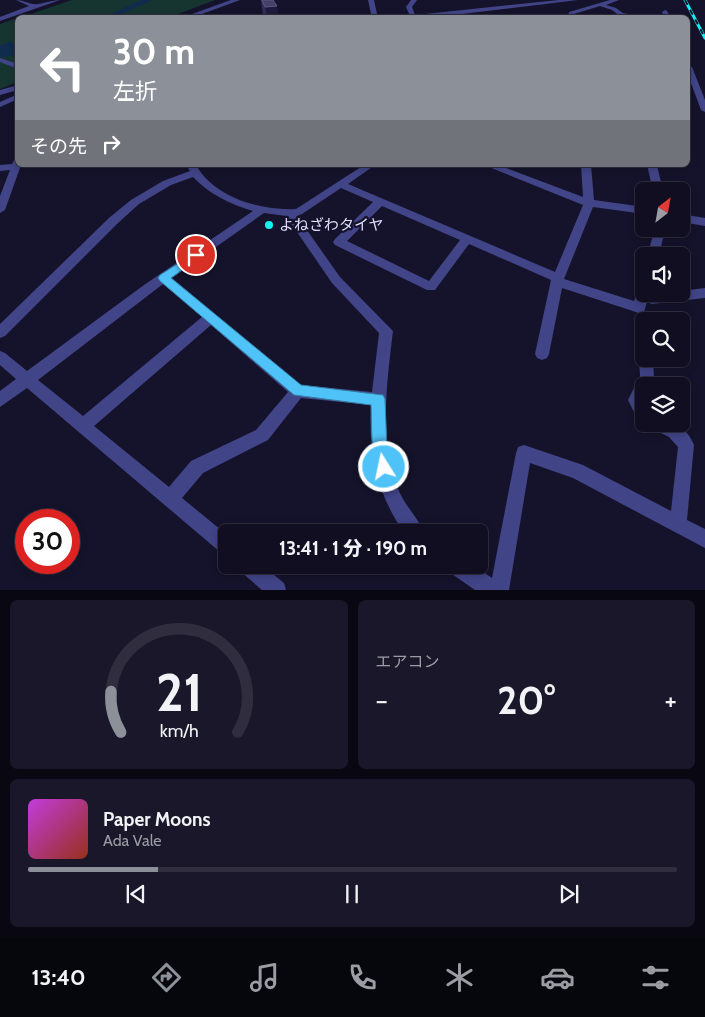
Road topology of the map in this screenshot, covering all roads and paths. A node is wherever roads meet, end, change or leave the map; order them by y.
1 (20, 0) edge
2 (57, 0) edge
3 (237, 0) edge
4 (371, 0) edge
5 (414, 0) edge
6 (575, 0) edge
7 (616, 0) edge
8 (602, 4) junction
9 (34, 6) junction
10 (507, 7) junction
11 (193, 15) edge
12 (374, 15) edge
13 (412, 15) edge
14 (432, 15) edge
15 (499, 15) dead end
16 (571, 15) edge
17 (620, 15) edge
18 (0, 18) edge
19 (0, 60) edge
20 (15, 66) edge
21 (690, 72) edge
22 (15, 88) edge
23 (690, 88) edge
24 (697, 90) junction
25 (0, 94) edge
26 (15, 98) edge
27 (0, 105) edge
28 (705, 110) edge
29 (15, 163) edge
30 (15, 166) edge
31 (367, 167) edge
32 (494, 167) edge
33 (586, 167) edge
34 (652, 167) edge
35 (0, 168) edge
36 (192, 169) edge
37 (656, 182) edge
38 (342, 184) junction
39 (380, 201) junction
40 (588, 203) junction
41 (0, 210) edge
42 (635, 210) edge
43 (260, 211) junction
44 (290, 214) junction
45 (690, 220) edge
46 (705, 222) edge
47 (467, 239) junction
48 (164, 278) junction
49 (558, 280) junction
50 (705, 292) edge
51 (690, 294) edge
52 (640, 302) edge
53 (211, 317) junction
54 (0, 332) edge
55 (542, 354) dead end
56 (0, 357) edge
57 (25, 379) junction
58 (298, 391) junction
59 (378, 399) junction
60 (0, 400) edge
61 (83, 426) junction
62 (675, 432) edge
63 (170, 499) junction
64 (409, 524) edge
65 (678, 524) junction
66 (218, 539) edge
67 (705, 539) edge
68 (258, 574) edge
69 (469, 574) edge
70 (277, 590) edge
71 (493, 590) edge
72 (499, 590) edge

1 - 9 street
2 - 9 street
3 - 11 street
4 - 12 street
5 - 13 street
6 - 10 street
7 - 8 street
8 - 16 street
8 - 17 street
9 - 18 street
10 - 14 street
10 - 15 street
19 - 20 street
21 - 24 street
22 - 25 street
23 - 24 street
24 - 28 street
26 - 27 street
29 - 35 street
30 - 41 street
31 - 38 street
32 - 40 street
33 - 40 street
34 - 37 street
36 - 43 street
36 - 54 street
38 - 39 street
38 - 44 street
39 - 47 street
39 - 47 street
40 - 42 street
40 - 49 street
43 - 44 street
43 - 48 street
44 - 59 street
45 - 46 street
47 - 49 street
48 - 53 street
48 - 57 street
49 - 52 street
49 - 55 street
50 - 51 street
53 - 58 street
53 - 61 street
56 - 57 street
57 - 60 street
57 - 61 street
58 - 59 street
58 - 63 street
59 - 64 street
61 - 63 street
62 - 65 street
63 - 66 street
65 - 67 street
65 - 72 street
68 - 70 street
69 - 71 street

